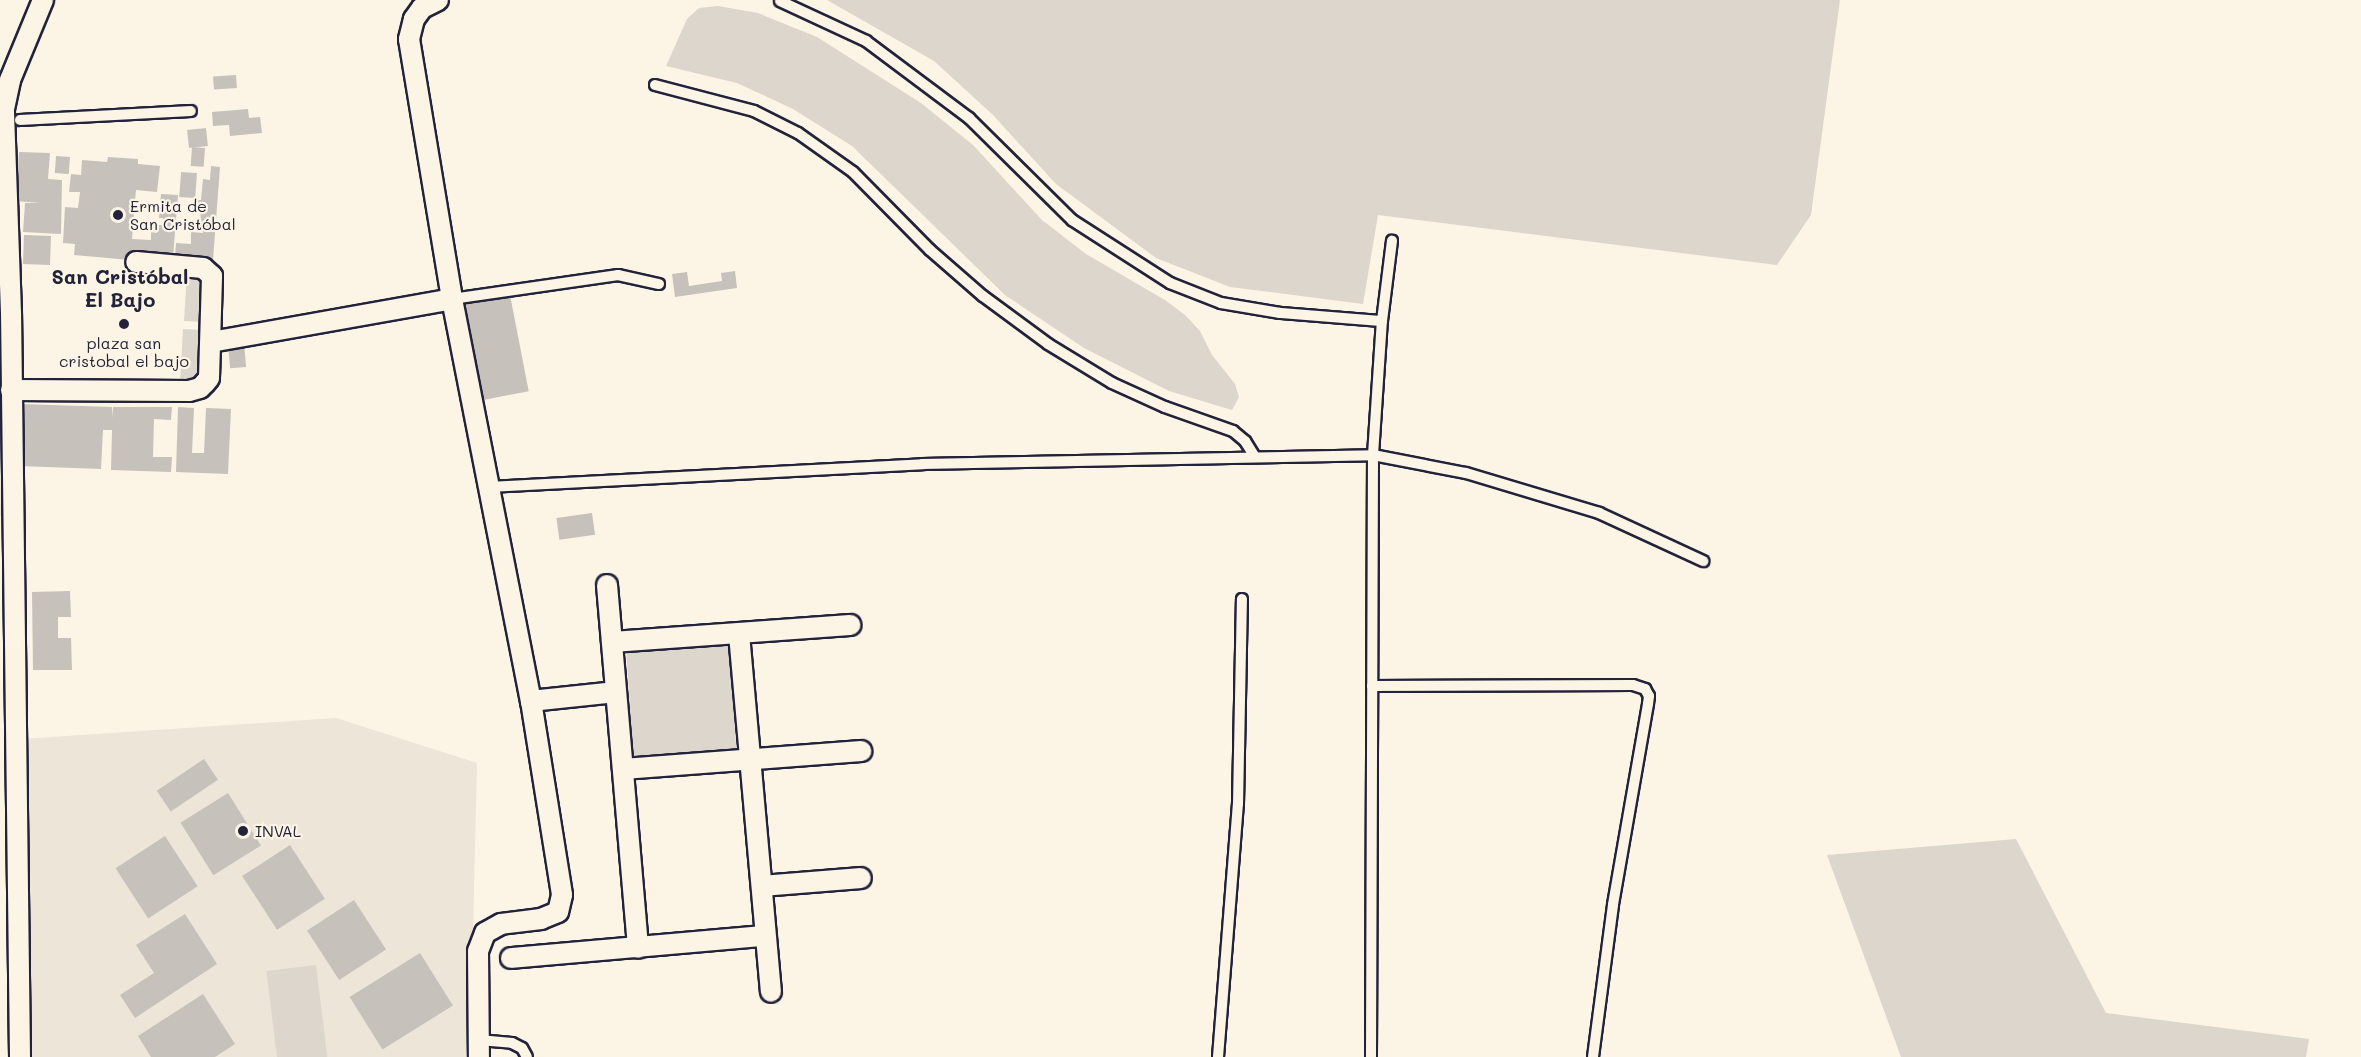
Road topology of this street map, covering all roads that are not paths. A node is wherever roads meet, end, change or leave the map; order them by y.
1 (43, 0) edge
2 (780, 1) edge
3 (425, 3) edge
4 (655, 85) dead end
5 (191, 111) dead end
6 (12, 121) junction
7 (1392, 241) dead end
8 (136, 262) dead end
9 (659, 284) dead end
10 (452, 299) junction
11 (1382, 321) junction
12 (211, 342) junction
13 (11, 390) junction
14 (1373, 455) junction
15 (1255, 457) junction
16 (489, 487) junction
17 (6, 492) edge
18 (6, 512) edge
19 (1703, 561) dead end
20 (7, 572) edge
21 (607, 585) dead end
22 (1242, 599) dead end
23 (850, 625) dead end
24 (739, 634) junction
25 (612, 642) junction
26 (1372, 686) junction
27 (616, 692) junction
28 (531, 701) junction
29 (861, 751) dead end
30 (752, 760) junction
31 (623, 769) junction
32 (861, 878) dead end
33 (762, 886) junction
34 (765, 936) junction
35 (638, 948) junction
36 (511, 958) dead end
37 (771, 992) dead end
38 (479, 1048) edge
39 (20, 1057) edge
40 (526, 1057) edge
41 (1218, 1057) edge
42 (1371, 1057) edge
43 (1593, 1057) edge

1 - 6 street
2 - 11 lane
3 - 10 street
4 - 15 lane
5 - 6 lane
6 - 13 street
7 - 11 lane
8 - 12 street
9 - 10 lane
10 - 12 street
10 - 16 street
11 - 14 lane
12 - 13 street
13 - 17 street
14 - 15 lane
14 - 19 lane
14 - 26 lane
15 - 16 lane
16 - 28 street
17 - 18 street
18 - 20 street
20 - 39 street
21 - 25 street
22 - 41 lane
23 - 24 street
24 - 25 street
24 - 30 street
25 - 27 street
26 - 42 lane
26 - 43 lane
27 - 28 street
27 - 31 street
28 - 38 street
29 - 30 street
30 - 31 street
30 - 33 street
31 - 35 street
32 - 33 street
33 - 34 street
34 - 35 street
34 - 37 street
35 - 36 street
38 - 40 lane

